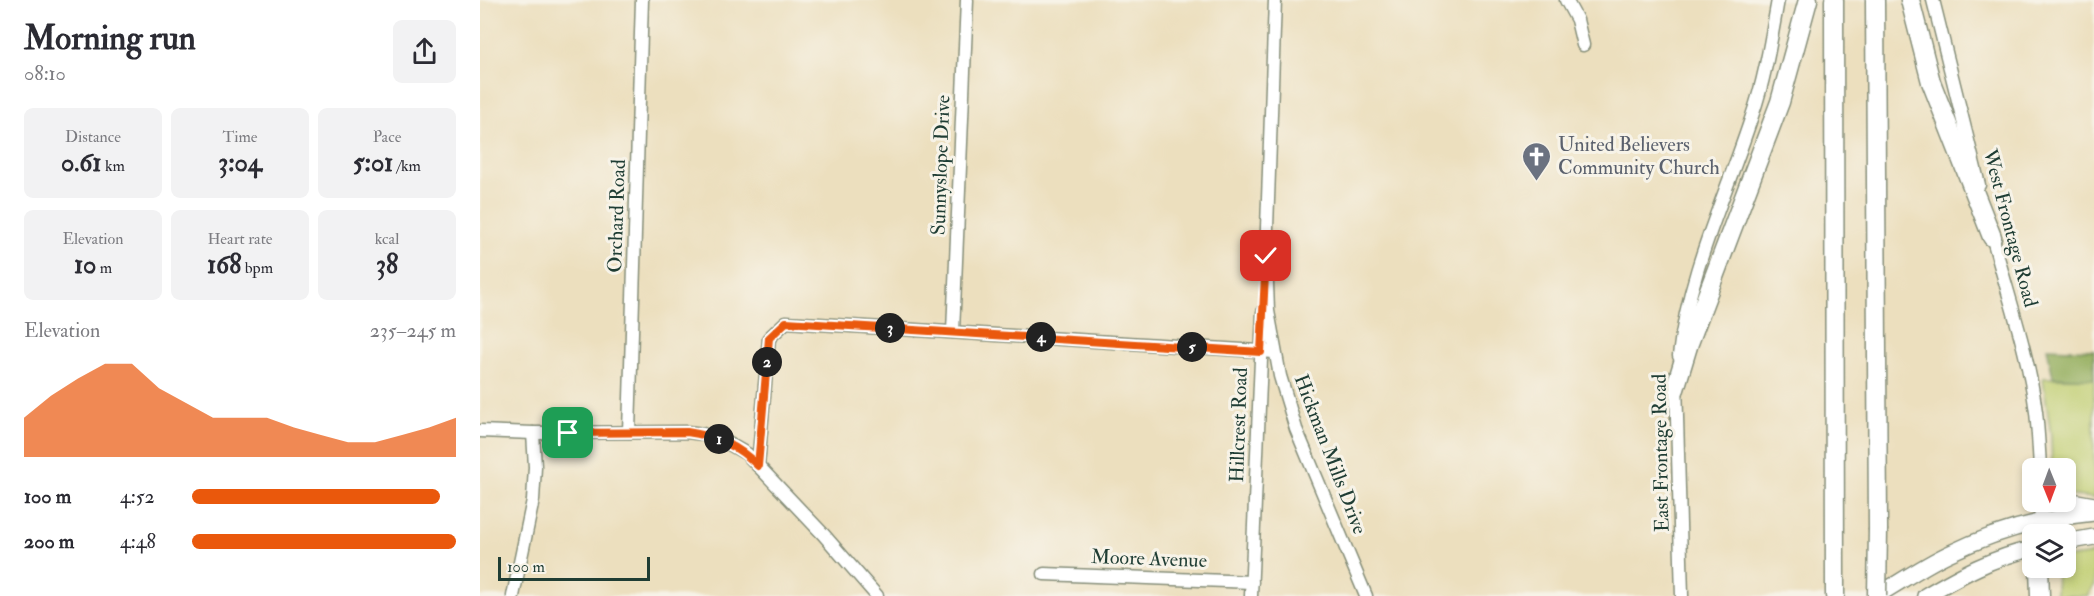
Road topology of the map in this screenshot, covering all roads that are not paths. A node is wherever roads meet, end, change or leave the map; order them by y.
1 (642, 0) edge
2 (967, 0) edge
3 (1275, 0) edge
4 (1566, 0) edge
5 (1778, 0) edge
6 (1808, 0) edge
7 (1834, 0) edge
8 (1875, 0) edge
9 (1910, 0) edge
10 (1933, 0) edge
11 (1583, 45) dead end
12 (1992, 237) junction
13 (1266, 256) junction
14 (953, 332) junction
15 (1261, 352) junction
16 (1275, 352) junction
17 (1675, 389) junction
18 (480, 431) edge
19 (629, 432) junction
20 (533, 434) junction
21 (2039, 458) edge
22 (758, 466) junction
23 (2076, 502) edge
24 (2094, 505) edge
25 (2094, 513) edge
26 (2050, 524) edge
27 (2022, 531) edge
28 (2094, 537) edge
29 (2076, 540) edge
30 (2022, 551) edge
31 (1044, 574) dead end
32 (2040, 578) edge
33 (1252, 582) junction
34 (513, 596) edge
35 (877, 596) edge
36 (1251, 596) edge
37 (1366, 596) edge
38 (1682, 596) edge
39 (1835, 596) edge
40 (1877, 596) edge
41 (1925, 596) edge
42 (2040, 596) edge

1 - 19 street, Orchard Road
2 - 14 street, Sunnyslope Drive
3 - 13 street, Hickman Mills Drive
4 - 11 street
5 - 17 street, East Frontage Road
6 - 17 highway
7 - 39 highway
8 - 40 highway, bridge
9 - 12 highway
10 - 12 street, West Frontage Road
12 - 21 street, West Frontage Road
13 - 15 street, Hillcrest Road
13 - 16 street, Hickman Mills Drive
14 - 15 street
14 - 22 street
15 - 16 street
15 - 33 street, Hillcrest Road
16 - 37 street, Hickman Mills Drive
17 - 38 street, East Frontage Road
18 - 20 street
19 - 20 street
19 - 22 street
20 - 34 street
22 - 35 street
23 - 24 main road
25 - 26 main road
27 - 40 main road
28 - 29 main road
30 - 41 main road
31 - 33 street, Moore Avenue
32 - 42 highway
33 - 36 street, Hillcrest Road

